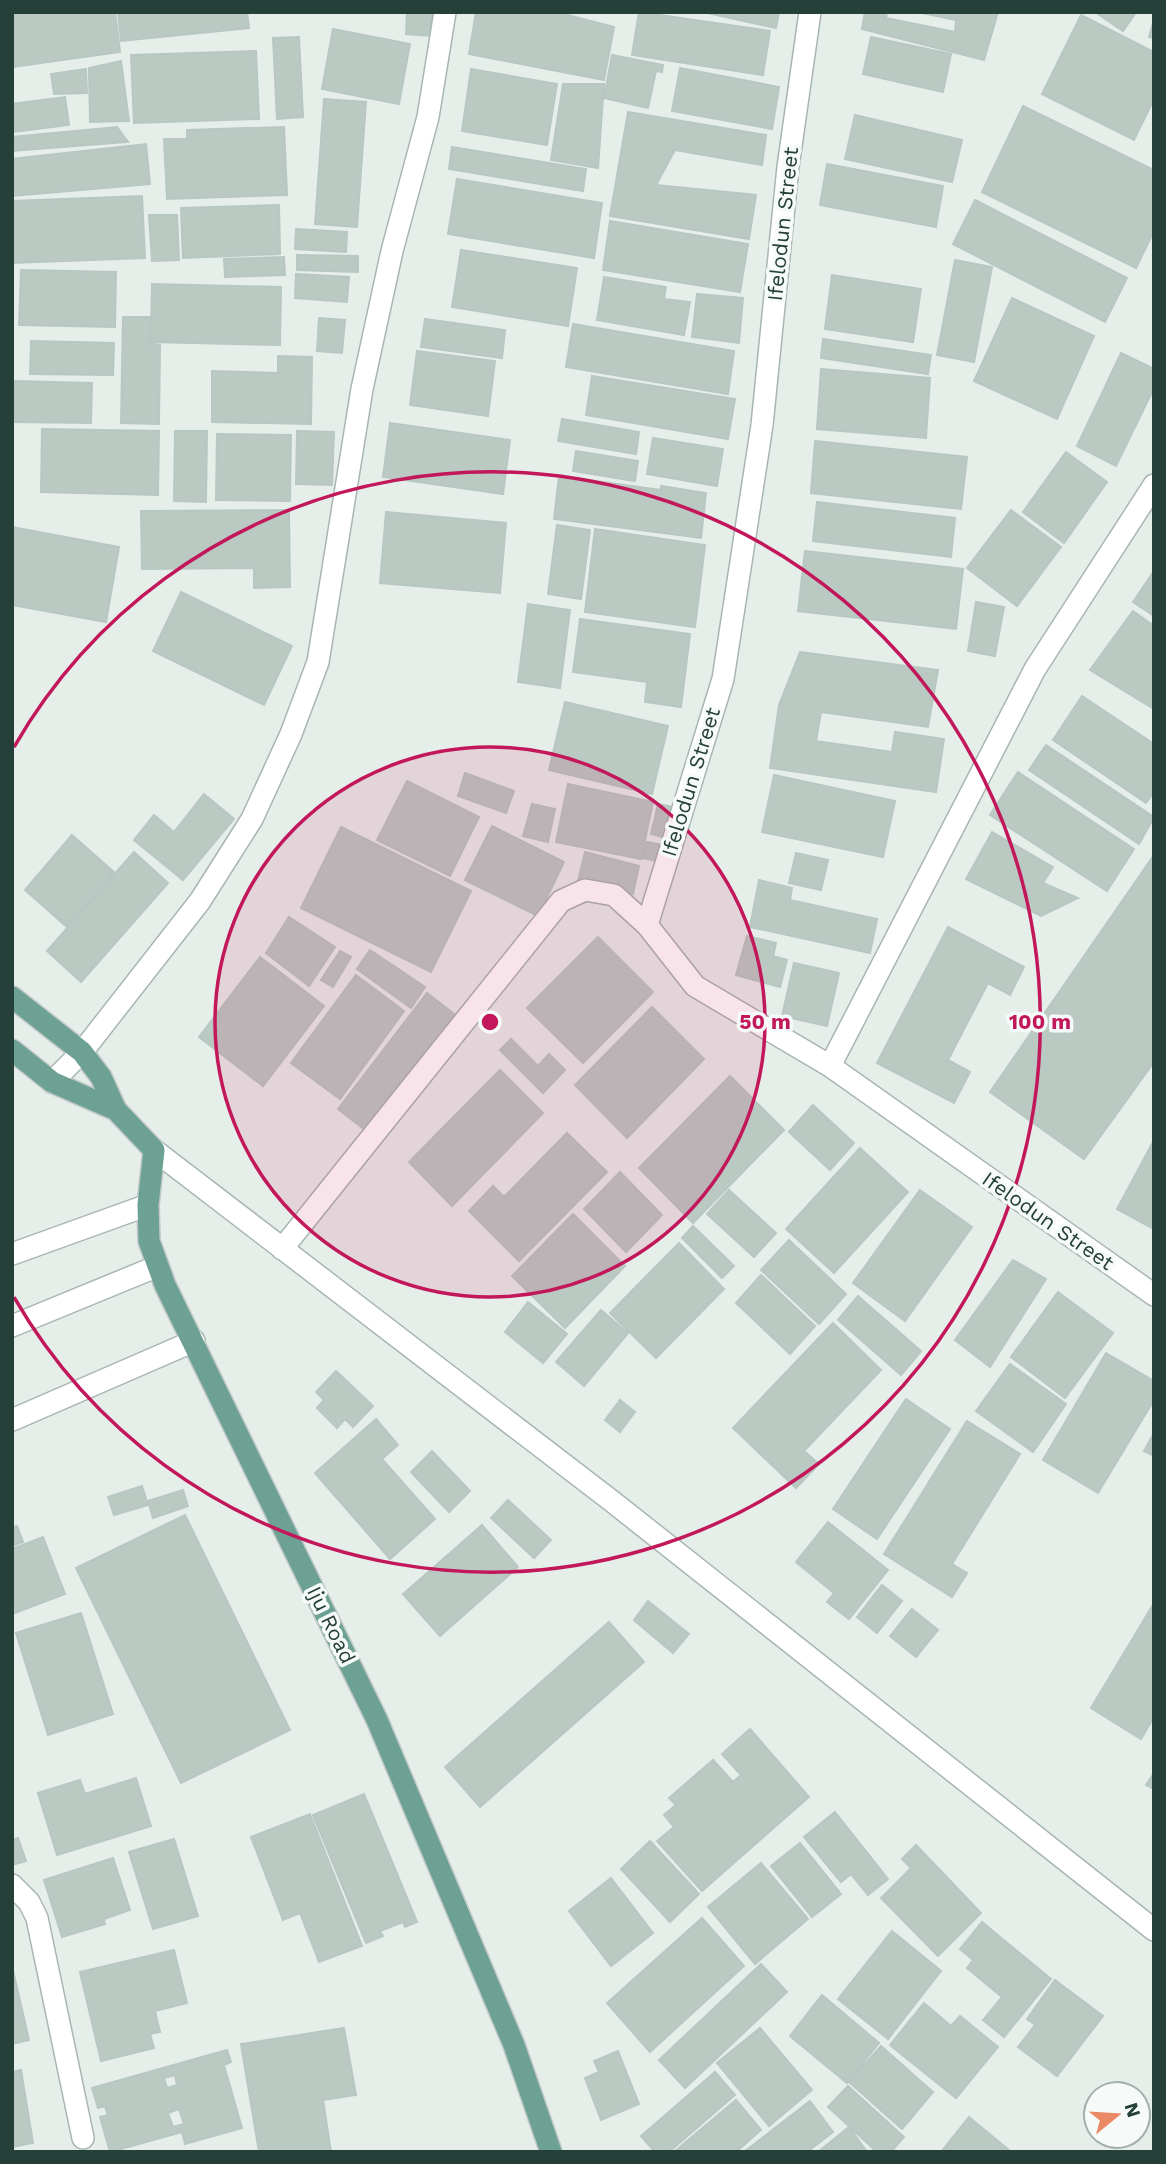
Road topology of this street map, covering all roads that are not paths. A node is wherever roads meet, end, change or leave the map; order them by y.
1 (445, 12) edge
2 (810, 12) edge
3 (1154, 485) edge
4 (647, 925) junction
5 (12, 997) edge
6 (12, 1050) edge
7 (82, 1052) junction
8 (830, 1066) junction
9 (52, 1082) junction
10 (116, 1110) junction
11 (154, 1150) junction
12 (148, 1205) junction
13 (282, 1249) junction
14 (12, 1254) edge
15 (158, 1266) junction
16 (1154, 1295) edge
17 (12, 1326) edge
18 (194, 1341) junction
19 (12, 1420) edge
20 (12, 1885) edge
21 (1150, 1920) edge
22 (83, 2138) dead end
23 (551, 2152) edge

1 - 7 street
2 - 4 street, Ifelodun Street
3 - 8 street
4 - 8 street, Ifelodun Street
4 - 13 street
5 - 7 main road
6 - 9 main road
7 - 9 street
7 - 10 main road
8 - 16 street, Ifelodun Street
9 - 10 main road
10 - 11 main road
11 - 12 main road, Iju Road
11 - 13 street
12 - 14 street
12 - 15 main road, Iju Road
13 - 21 street
15 - 17 street
15 - 18 main road, Iju Road
18 - 19 street
18 - 23 main road, Iju Road
20 - 22 street

